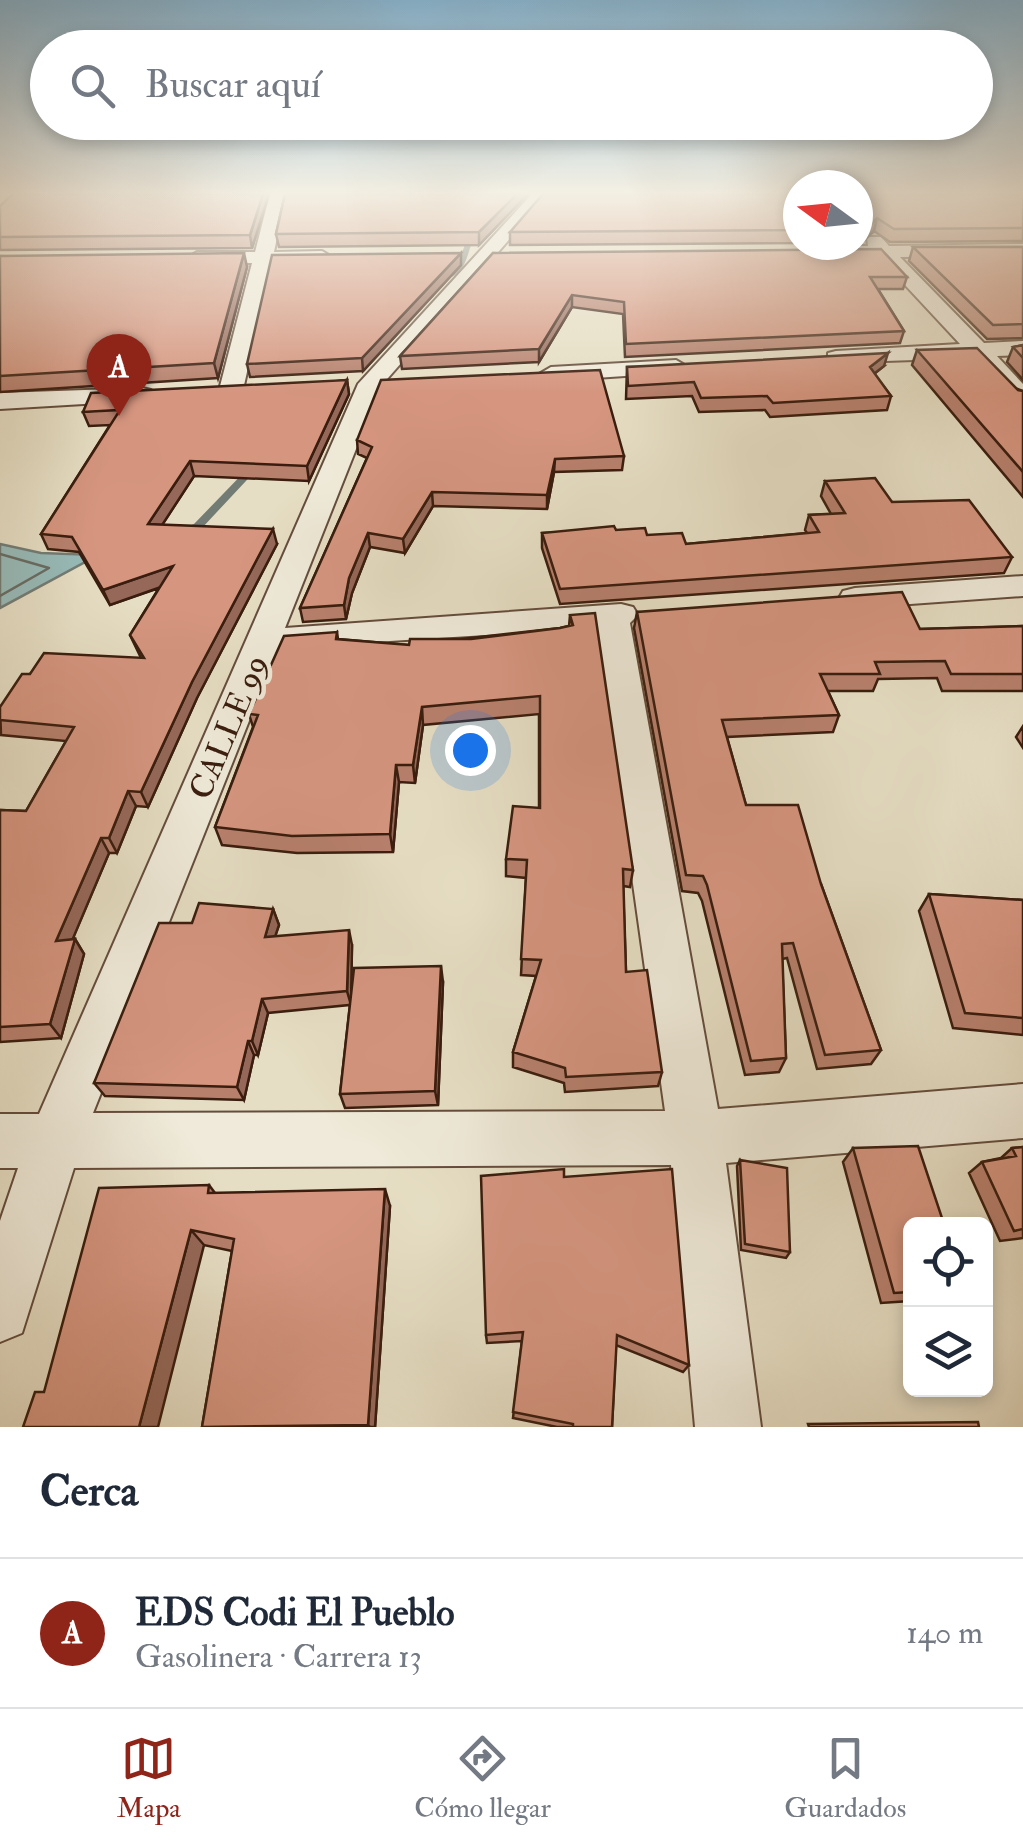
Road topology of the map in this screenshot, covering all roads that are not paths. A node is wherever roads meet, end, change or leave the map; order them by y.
1 (265, 261) edge
2 (476, 261) edge
3 (893, 261) edge
4 (1023, 348) edge
5 (976, 350) junction
6 (820, 359) edge
7 (702, 366) edge
8 (526, 375) edge
9 (409, 382) edge
10 (355, 385) junction
11 (198, 392) edge
12 (166, 394) edge
13 (1023, 398) edge
14 (0, 401) edge
15 (1023, 586) edge
16 (824, 600) edge
17 (264, 640) junction
18 (1023, 1111) edge
19 (696, 1138) junction
20 (0, 1141) edge
21 (54, 1143) junction
22 (0, 1311) edge
23 (728, 1427) edge

1 - 11 street
2 - 10 street, CALLE 99
3 - 5 street
4 - 5 street
5 - 6 street
5 - 13 street
7 - 8 street
9 - 10 street
10 - 17 street, CALLE 99
12 - 14 street
15 - 16 street
17 - 19 street
17 - 21 street, CALLE 99
18 - 19 street
19 - 21 street
19 - 23 street
20 - 21 street
21 - 22 street, CALLE 99

